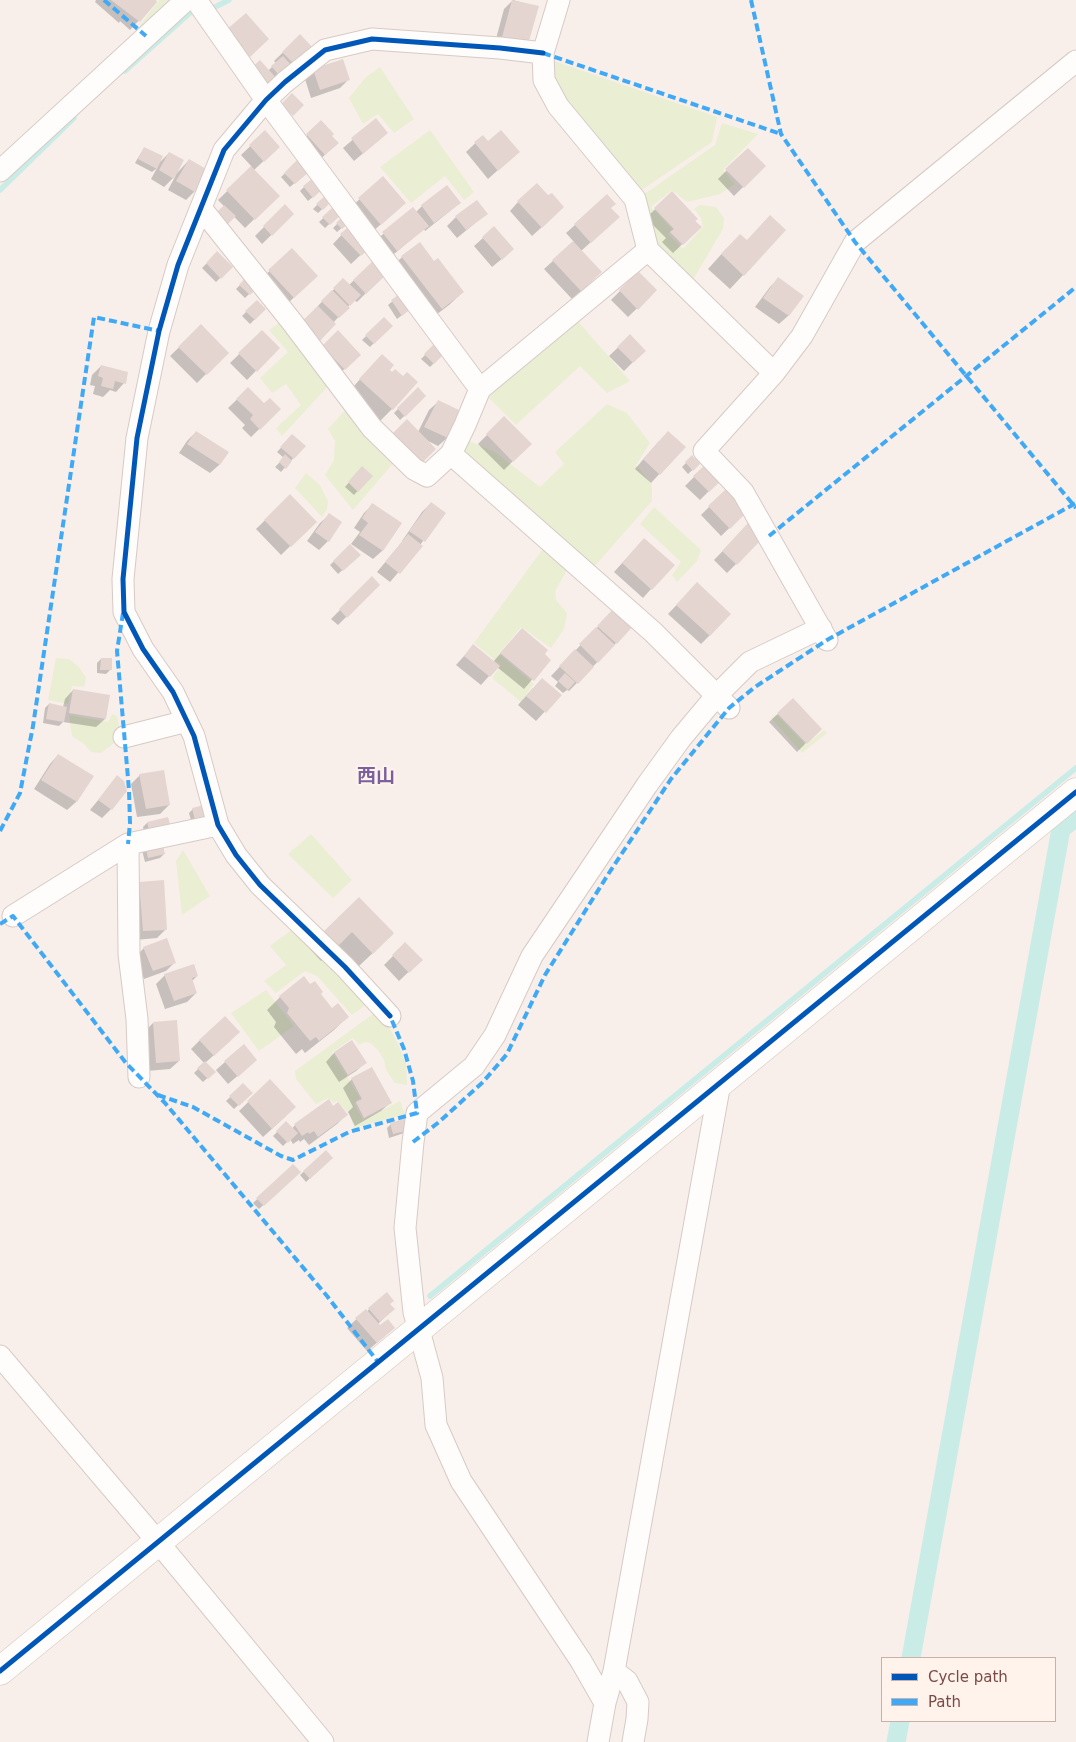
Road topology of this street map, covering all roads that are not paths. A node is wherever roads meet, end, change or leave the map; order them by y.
1 (186, 0) edge
2 (196, 0) edge
3 (559, 0) edge
4 (544, 54) junction
5 (1076, 61) edge
6 (266, 100) junction
7 (0, 171) edge
8 (201, 208) junction
9 (648, 250) junction
10 (774, 372) junction
11 (480, 389) junction
12 (451, 454) junction
13 (723, 701) junction
14 (187, 721) junction
15 (124, 737) dead end
16 (1076, 792) edge
17 (218, 825) junction
18 (128, 844) junction
19 (12, 916) dead end
20 (390, 1016) dead end
21 (139, 1077) dead end
22 (720, 1083) junction
23 (419, 1329) junction
24 (0, 1356) edge
25 (158, 1542) junction
26 (0, 1671) edge
27 (614, 1671) junction
28 (605, 1703) junction
29 (323, 1742) edge
30 (598, 1742) edge
31 (633, 1742) edge

1 - 7 street
2 - 6 street
3 - 4 street
4 - 6 street
4 - 9 street
5 - 10 street
6 - 8 street
6 - 11 street
8 - 12 street
8 - 14 street
9 - 10 street
9 - 11 street
10 - 13 street
11 - 12 street
12 - 13 street
13 - 23 street
14 - 15 street
14 - 17 street
16 - 22 street
17 - 18 street
17 - 20 street
18 - 19 street
18 - 21 street
22 - 23 street
22 - 27 street
23 - 25 street
23 - 28 street
24 - 25 street
25 - 26 street
25 - 29 street
27 - 28 street
27 - 31 street
28 - 30 street

